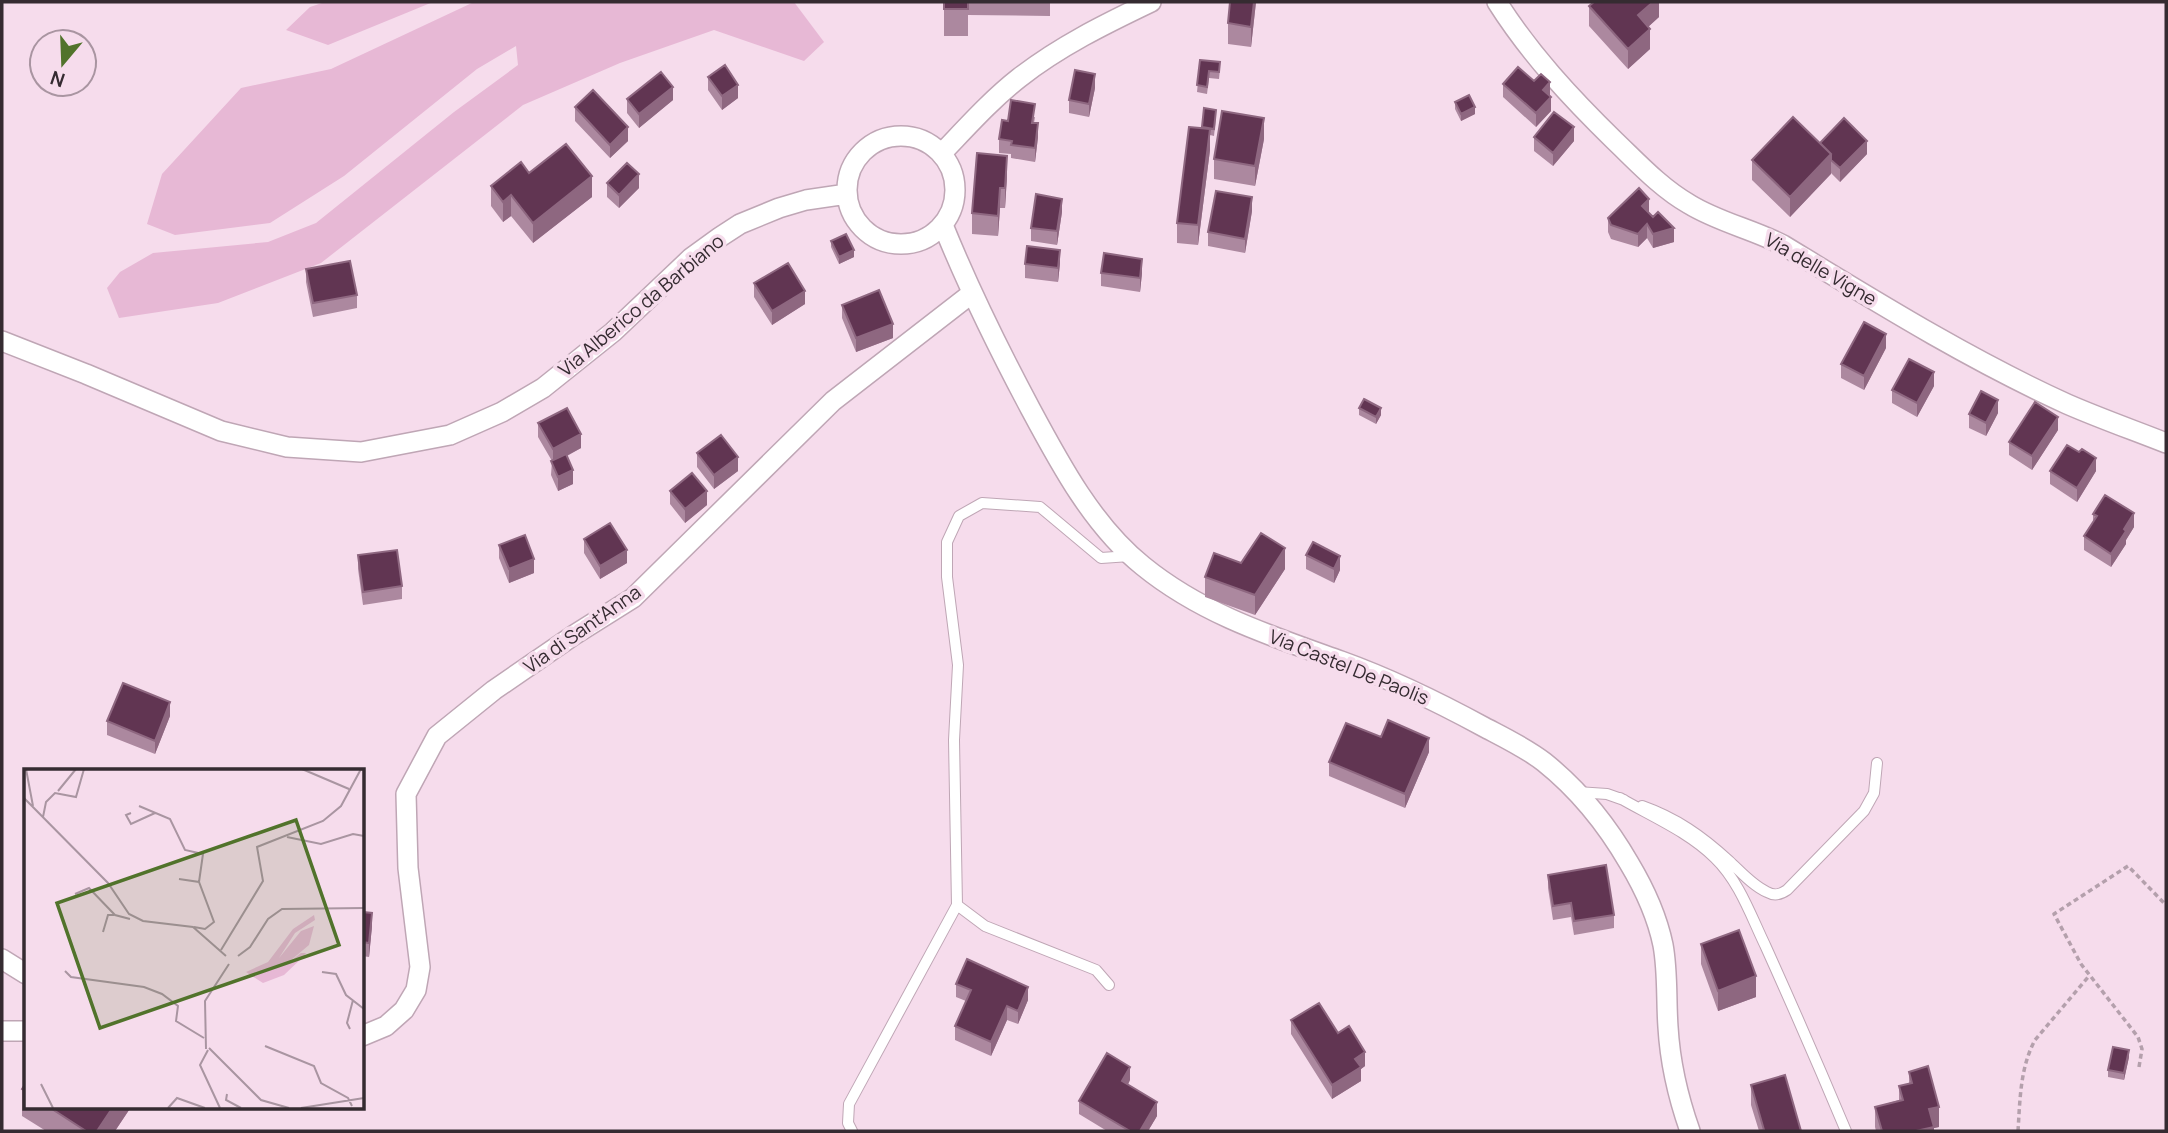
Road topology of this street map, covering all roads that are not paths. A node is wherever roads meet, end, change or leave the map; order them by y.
1 (1151, 2) edge
2 (1497, 2) edge
3 (942, 153) junction
4 (847, 194) junction
5 (943, 225) junction
6 (971, 294) junction
7 (2, 341) edge
8 (2166, 443) edge
9 (1130, 556) junction
10 (1877, 763) dead end
11 (1577, 792) junction
12 (1620, 798) junction
13 (957, 905) junction
14 (2, 959) edge
15 (24, 973) edge
16 (1109, 985) dead end
17 (2, 1031) edge
18 (24, 1031) edge
19 (364, 1035) edge
20 (852, 1131) edge
21 (1690, 1131) edge
22 (1846, 1131) edge

1 - 3 street
2 - 8 street, Via delle Vigne
3 - 4 street
3 - 5 street
4 - 5 street
4 - 7 street, Via Alberico da Barbiano
5 - 6 street, Via Castel De Paolis
6 - 9 street, Via Castel De Paolis
6 - 19 street, Via di Sant'Anna
9 - 11 street, Via Castel De Paolis
9 - 13 lane
10 - 12 lane
11 - 12 lane
11 - 21 street, Via Castel De Paolis
12 - 22 lane
13 - 16 lane
13 - 20 lane
14 - 15 street
17 - 18 street

